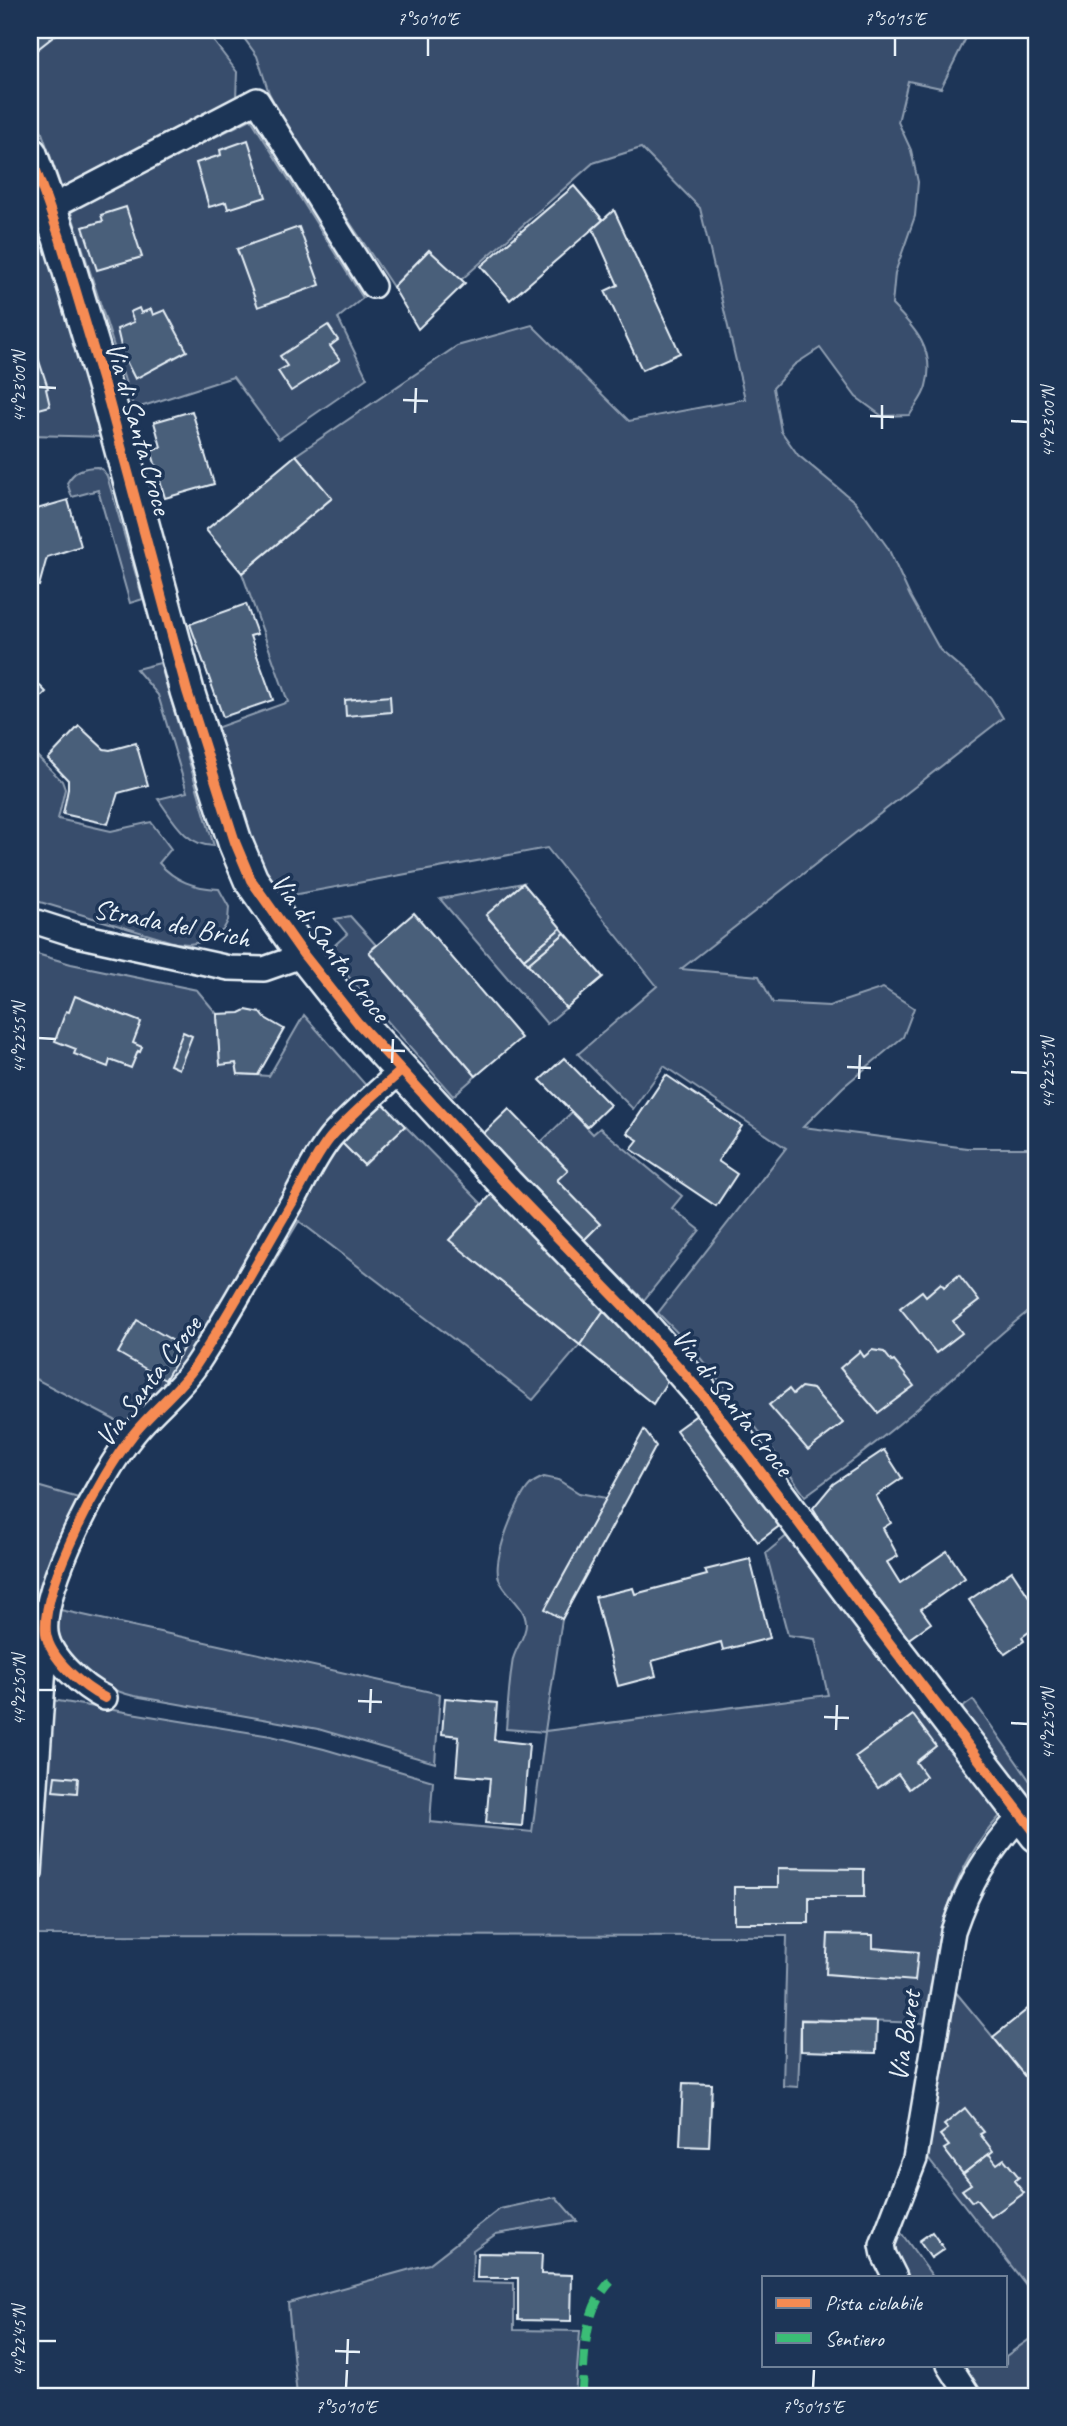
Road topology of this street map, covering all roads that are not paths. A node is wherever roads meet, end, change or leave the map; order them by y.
1 (30, 155) edge
2 (50, 208) junction
3 (373, 286) dead end
4 (30, 920) edge
5 (304, 955) junction
6 (401, 1071) junction
7 (46, 1634) junction
8 (105, 1698) dead end
9 (1029, 1826) edge
10 (30, 1873) edge
11 (894, 2276) edge
12 (950, 2366) edge
13 (968, 2396) edge

1 - 2 main road, Via di Santa Croce
2 - 3 street
2 - 5 main road, Via di Santa Croce
4 - 5 street, Strada del Brich
5 - 6 main road, Via di Santa Croce
6 - 7 street, Via Santa Croce
6 - 9 main road, Via di Santa Croce
7 - 8 street
7 - 10 street, Via Santa Croce
9 - 11 street, Via Baret
12 - 13 street

